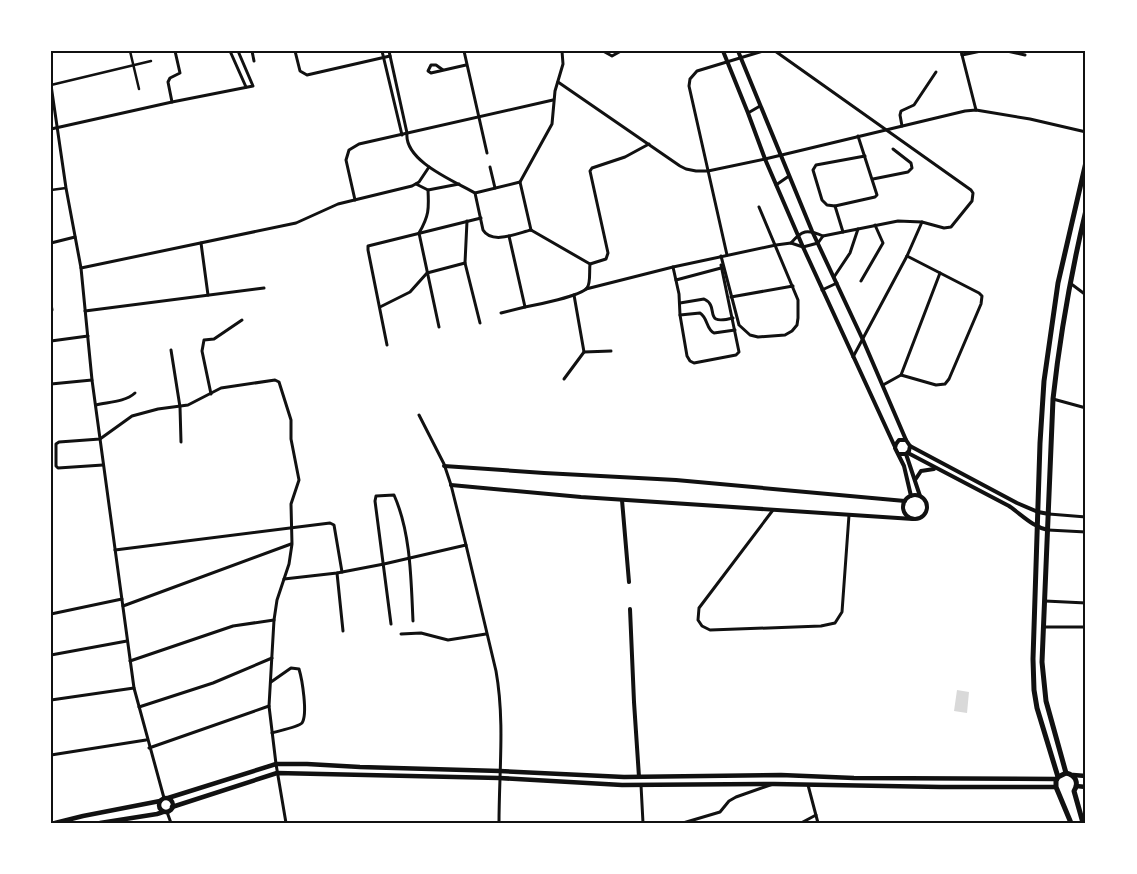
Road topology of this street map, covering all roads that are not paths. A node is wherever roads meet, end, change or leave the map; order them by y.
1 (130, 51) edge
2 (175, 51) edge
3 (230, 51) edge
4 (238, 51) edge
5 (252, 51) edge
6 (295, 51) edge
7 (382, 51) edge
8 (388, 51) edge
9 (464, 51) edge
10 (562, 51) edge
11 (603, 51) edge
12 (622, 51) edge
13 (723, 51) edge
14 (738, 51) edge
15 (763, 51) edge
16 (775, 51) edge
17 (981, 51) edge
18 (1007, 51) edge
19 (961, 53) edge
20 (1025, 55) dead end
21 (390, 56) junction
22 (383, 57) junction
23 (741, 58) junction
24 (152, 61) dead end
25 (254, 61) dead end
26 (728, 62) junction
27 (133, 65) junction
28 (466, 65) junction
29 (442, 70) dead end
30 (936, 72) dead end
31 (558, 82) junction
32 (51, 85) edge
33 (246, 87) junction
34 (139, 89) dead end
35 (553, 100) junction
36 (172, 102) junction
37 (760, 106) junction
38 (976, 110) junction
39 (748, 113) junction
40 (478, 116) junction
41 (902, 126) junction
42 (57, 127) junction
43 (51, 129) edge
44 (886, 130) junction
45 (1086, 132) edge
46 (407, 133) junction
47 (402, 134) junction
48 (858, 136) junction
49 (407, 138) junction
50 (649, 144) junction
51 (893, 149) dead end
52 (487, 153) dead end
53 (779, 155) junction
54 (865, 156) junction
55 (765, 160) junction
56 (1086, 162) edge
57 (429, 167) junction
58 (490, 167) dead end
59 (708, 171) junction
60 (789, 176) junction
61 (873, 179) junction
62 (520, 182) junction
63 (416, 184) junction
64 (460, 184) junction
65 (776, 185) junction
66 (66, 188) junction
67 (495, 188) junction
68 (51, 190) edge
69 (428, 190) junction
70 (475, 193) junction
71 (355, 200) junction
72 (835, 206) junction
73 (759, 207) dead end
74 (1086, 210) edge
75 (481, 218) junction
76 (467, 221) junction
77 (922, 222) junction
78 (875, 225) junction
79 (858, 229) junction
80 (531, 230) junction
81 (812, 231) junction
82 (843, 232) junction
83 (419, 233) junction
84 (798, 234) junction
85 (509, 236) junction
86 (823, 236) junction
87 (75, 237) junction
88 (51, 243) edge
89 (202, 243) junction
90 (791, 243) junction
91 (818, 243) junction
92 (776, 245) junction
93 (803, 248) junction
94 (727, 255) junction
95 (907, 256) junction
96 (720, 257) junction
97 (465, 263) junction
98 (590, 264) junction
99 (673, 267) junction
100 (81, 268) junction
101 (721, 268) junction
102 (427, 272) junction
103 (940, 273) junction
104 (834, 277) junction
105 (676, 280) junction
106 (861, 281) dead end
107 (1069, 282) junction
108 (836, 283) junction
109 (793, 286) junction
110 (264, 288) dead end
111 (586, 289) junction
112 (822, 290) junction
113 (208, 295) junction
114 (574, 295) junction
115 (1086, 296) edge
116 (731, 297) junction
117 (680, 302) junction
118 (51, 304) edge
119 (380, 307) junction
120 (525, 307) junction
121 (52, 310) edge
122 (86, 311) junction
123 (502, 313) dead end
124 (680, 315) junction
125 (733, 318) junction
126 (242, 320) dead end
127 (480, 323) dead end
128 (440, 328) dead end
129 (735, 330) junction
130 (88, 336) junction
131 (863, 340) junction
132 (51, 341) edge
133 (387, 345) dead end
134 (171, 350) dead end
135 (611, 351) dead end
136 (584, 352) junction
137 (853, 358) junction
138 (901, 374) junction
139 (564, 379) dead end
140 (92, 380) junction
141 (51, 384) edge
142 (883, 385) junction
143 (135, 393) dead end
144 (211, 394) junction
145 (1054, 400) junction
146 (95, 406) junction
147 (180, 407) junction
148 (1086, 408) edge
149 (419, 415) dead end
150 (100, 439) junction
151 (906, 440) junction
152 (181, 442) dead end
153 (910, 446) junction
154 (895, 447) junction
155 (899, 454) junction
156 (907, 454) junction
157 (104, 465) junction
158 (444, 466) junction
159 (938, 469) junction
160 (915, 480) junction
161 (451, 485) junction
162 (911, 496) junction
163 (920, 496) junction
164 (622, 500) junction
165 (905, 501) junction
166 (773, 510) junction
167 (1038, 512) junction
168 (1050, 514) junction
169 (849, 515) junction
170 (1086, 517) edge
171 (913, 519) junction
172 (292, 526) junction
173 (1037, 528) junction
174 (1048, 530) junction
175 (1086, 532) edge
176 (292, 544) junction
177 (466, 545) junction
178 (115, 550) junction
179 (409, 558) junction
180 (384, 564) junction
181 (339, 573) junction
182 (284, 580) junction
183 (629, 582) dead end
184 (122, 599) junction
185 (1045, 601) junction
186 (1086, 603) edge
187 (123, 606) junction
188 (630, 610) dead end
189 (51, 614) edge
190 (274, 620) junction
191 (413, 621) dead end
192 (391, 624) dead end
193 (1044, 627) junction
194 (1086, 627) edge
195 (343, 631) dead end
196 (401, 634) dead end
197 (486, 634) junction
198 (126, 641) junction
199 (51, 655) edge
200 (272, 658) junction
201 (130, 661) junction
202 (270, 683) junction
203 (134, 688) junction
204 (51, 700) edge
205 (269, 706) junction
206 (139, 707) junction
207 (272, 733) junction
208 (146, 740) junction
209 (149, 748) junction
210 (51, 756) edge
211 (276, 764) junction
212 (500, 771) junction
213 (277, 773) junction
214 (1066, 773) junction
215 (1073, 775) junction
216 (1086, 776) edge
217 (639, 777) junction
218 (499, 778) junction
219 (1058, 778) junction
220 (774, 784) junction
221 (641, 785) junction
222 (808, 785) junction
223 (1086, 787) edge
224 (1066, 790) junction
225 (164, 799) junction
226 (172, 807) junction
227 (165, 812) junction
228 (816, 814) junction
229 (111, 822) edge
230 (55, 823) edge
231 (100, 823) edge
232 (171, 823) edge
233 (286, 823) edge
234 (498, 823) edge
235 (643, 823) edge
236 (683, 823) edge
237 (801, 823) edge
238 (818, 823) edge
239 (1071, 823) edge
240 (1084, 823) edge

1 - 27 street
2 - 36 street
3 - 33 street
4 - 33 street
5 - 25 street
6 - 22 street
7 - 22 street
8 - 21 street
9 - 28 street
10 - 31 street
11 - 12 street
13 - 26 street
14 - 23 street
15 - 23 street
16 - 44 street
17 - 19 street
18 - 20 street
19 - 38 street
21 - 22 street
21 - 46 street
22 - 47 street
23 - 26 street
23 - 37 street
24 - 27 street
26 - 39 street
26 - 59 street
27 - 32 street
27 - 34 street
28 - 29 street
28 - 40 street
30 - 41 street
31 - 35 street
31 - 50 street
32 - 42 street
33 - 36 street
35 - 40 street
35 - 62 street
36 - 42 street
37 - 39 street
37 - 53 street
38 - 41 street
38 - 45 street
39 - 55 street
40 - 46 street
40 - 52 street
41 - 44 street
42 - 43 street
42 - 66 street
44 - 48 street
44 - 77 street
46 - 47 street
46 - 49 street
47 - 49 street
47 - 71 street
48 - 53 street
48 - 54 street
49 - 57 street
50 - 59 street
50 - 98 street
51 - 61 street
53 - 55 street
53 - 60 street
54 - 61 street
54 - 72 street
55 - 59 street
55 - 65 street
56 - 167 main road
57 - 63 street
57 - 64 street
58 - 67 street
59 - 94 street
60 - 65 street
60 - 81 street
61 - 72 street
62 - 67 street
62 - 80 street
63 - 69 street
63 - 71 street
64 - 69 street
64 - 70 street
65 - 84 street
66 - 68 street
66 - 87 street
67 - 70 street
69 - 83 street
70 - 75 street
71 - 89 street
72 - 82 street
73 - 92 street
74 - 107 main road
75 - 76 street
75 - 85 street
76 - 83 street
76 - 97 street
77 - 78 street
77 - 95 street
78 - 79 street
78 - 106 street
79 - 82 street
79 - 104 street
80 - 85 street
80 - 98 street
81 - 84 street
81 - 86 street
81 - 91 street
82 - 86 street
83 - 102 street
83 - 119 street
84 - 90 street
84 - 93 street
85 - 120 street
86 - 91 street
87 - 88 street
87 - 100 street
89 - 100 street
89 - 113 street
90 - 92 street
90 - 93 street
91 - 93 street
91 - 104 street
92 - 94 street
92 - 109 street
93 - 112 street
94 - 96 street
95 - 103 street
95 - 131 street
96 - 99 street
96 - 101 street
96 - 116 street
97 - 102 street
97 - 127 street
98 - 111 street
99 - 105 street
99 - 111 street
100 - 122 street
101 - 105 street
101 - 125 street
102 - 119 street
102 - 128 street
103 - 138 street
103 - 138 street
104 - 108 street
105 - 117 street
107 - 115 street
107 - 145 main road
108 - 112 street
108 - 131 street
109 - 116 street
109 - 116 street
110 - 113 street
111 - 114 street
112 - 137 street
113 - 122 street
114 - 120 street
114 - 136 street
117 - 124 street
117 - 125 street
118 - 121 street
119 - 133 street
120 - 123 street
122 - 130 street
124 - 129 street
124 - 129 street
125 - 129 street
126 - 144 street
130 - 132 street
130 - 140 street
131 - 137 street
131 - 142 street
134 - 147 street
135 - 136 street
136 - 139 street
137 - 154 street
138 - 142 street
140 - 141 street
140 - 146 street
142 - 151 street
143 - 146 street
144 - 147 street
144 - 172 street
145 - 148 street
145 - 168 main road
146 - 150 street
147 - 150 street
147 - 152 street
149 - 158 street
150 - 157 street
150 - 157 street
151 - 153 street
151 - 154 street
153 - 156 street
153 - 167 street
154 - 155 street
155 - 156 street
155 - 162 street
156 - 159 street
156 - 160 street
157 - 178 street
158 - 161 street
158 - 165 street
159 - 160 street
159 - 173 street
160 - 163 street
161 - 164 street
161 - 177 street
162 - 163 street
162 - 165 street
163 - 171 street
164 - 166 street
164 - 183 street
165 - 171 street
166 - 169 street
166 - 169 street
167 - 168 street
167 - 173 main road
168 - 170 street
168 - 174 main road
169 - 171 street
172 - 176 street
172 - 178 street
172 - 181 street
173 - 174 street
173 - 219 main road
174 - 175 street
174 - 185 main road
176 - 182 street
176 - 187 street
177 - 179 street
177 - 197 street
178 - 184 street
179 - 180 street
179 - 180 street
179 - 191 street
180 - 181 street
180 - 192 street
181 - 182 street
181 - 195 street
182 - 190 street
184 - 187 street
184 - 189 street
185 - 186 street
185 - 193 main road
187 - 198 street
188 - 217 street
190 - 200 street
190 - 201 street
193 - 194 street
193 - 214 main road
196 - 197 street
197 - 212 street
198 - 199 street
198 - 201 street
200 - 202 street
200 - 206 street
201 - 203 street
202 - 205 street
202 - 207 street
203 - 204 street
203 - 206 street
205 - 207 street
205 - 209 street
206 - 208 street
207 - 211 street
208 - 209 street
208 - 210 street
209 - 225 street
211 - 212 main road
211 - 213 street
211 - 225 main road
212 - 217 main road
212 - 218 street
213 - 218 main road
213 - 226 main road
213 - 233 street
214 - 215 main road
214 - 219 main road
215 - 216 main road
215 - 224 main road
217 - 219 main road
218 - 221 main road
218 - 234 street
219 - 224 main road
220 - 221 main road
220 - 222 main road
220 - 236 street
221 - 235 street
222 - 224 main road
222 - 228 street
223 - 224 main road
224 - 239 main road
224 - 240 main road
225 - 226 main road
225 - 227 main road
225 - 230 main road
226 - 227 main road
227 - 229 main road
227 - 232 street
228 - 237 street
228 - 238 street
229 - 231 main road

